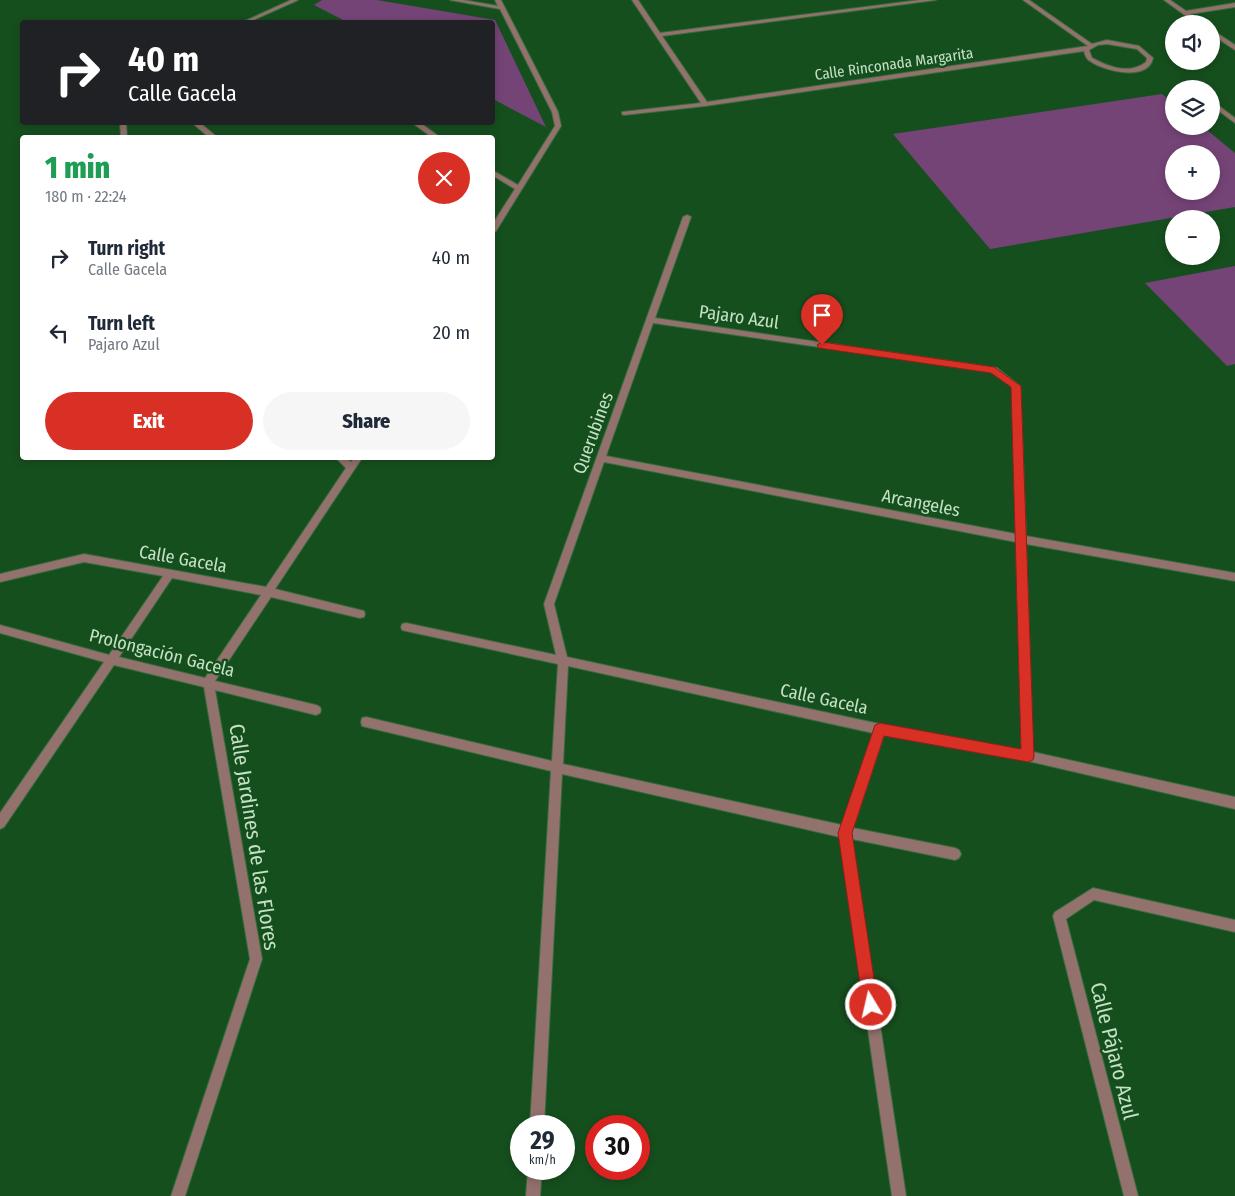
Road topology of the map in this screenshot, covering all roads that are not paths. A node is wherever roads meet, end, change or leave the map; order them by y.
1 (295, 0) edge
2 (453, 0) edge
3 (498, 0) edge
4 (635, 0) edge
5 (933, 0) edge
6 (1026, 0) edge
7 (1167, 0) edge
8 (1235, 5) edge
9 (501, 8) junction
10 (1185, 13) junction
11 (1188, 15) edge
12 (254, 20) edge
13 (658, 35) junction
14 (1220, 37) edge
15 (1088, 47) junction
16 (1235, 48) edge
17 (705, 104) junction
18 (1220, 109) edge
19 (624, 113) dead end
20 (1235, 121) edge
21 (198, 125) edge
22 (418, 125) edge
23 (211, 135) edge
24 (434, 135) edge
25 (495, 174) edge
26 (518, 188) junction
27 (687, 217) dead end
28 (495, 226) edge
29 (650, 320) junction
30 (601, 458) junction
31 (342, 460) edge
32 (357, 460) edge
33 (352, 468) junction
34 (1021, 539) junction
35 (170, 574) junction
36 (1235, 577) edge
37 (0, 578) edge
38 (269, 592) junction
39 (360, 614) dead end
40 (406, 627) dead end
41 (0, 629) edge
42 (111, 660) junction
43 (563, 661) junction
44 (208, 682) junction
45 (316, 710) dead end
46 (366, 722) dead end
47 (880, 729) junction
48 (1028, 756) junction
49 (557, 768) junction
50 (1235, 803) edge
51 (0, 823) edge
52 (845, 833) junction
53 (955, 854) dead end
54 (1235, 926) edge
55 (538, 1115) edge
56 (534, 1180) edge
57 (178, 1196) edge
58 (533, 1196) edge
59 (899, 1196) edge
60 (1130, 1196) edge

1 - 12 street
2 - 9 street
3 - 9 street
4 - 13 street
5 - 13 street
6 - 15 street
7 - 10 street
8 - 10 street
9 - 26 street
10 - 11 street
13 - 17 street
14 - 16 street
15 - 15 street, Calle Rinconada Margarita
15 - 17 street, Calle Rinconada Margarita
17 - 19 street, Calle Rinconada Margarita
18 - 20 street
21 - 23 street
22 - 24 street
25 - 26 street
26 - 28 street
27 - 29 street, Querubines
29 - 30 street, Querubines
29 - 34 street, Pajaro Azul
30 - 34 street, Arcangeles
30 - 43 street, Querubines
31 - 33 street
32 - 33 street
33 - 38 street
34 - 36 street, Arcangeles
34 - 48 street, Pajaro Azul
35 - 37 street, Calle Gacela
35 - 38 street, Calle Gacela
35 - 42 street
38 - 39 street, Calle Gacela
38 - 44 street
40 - 43 street, Calle Gacela
41 - 42 street, Prolongación Gacela
42 - 44 street, Prolongación Gacela
42 - 51 street
43 - 47 street, Calle Gacela
43 - 49 street, Querubines
44 - 45 street, Prolongación Gacela
44 - 57 street, Calle Jardines de las Flores
46 - 49 street
47 - 48 street, Calle Gacela
47 - 52 street
48 - 50 street, Calle Gacela
49 - 52 street
49 - 55 street, Querubines
52 - 53 street
52 - 59 street
54 - 60 street, Calle Pájaro Azul
56 - 58 street

